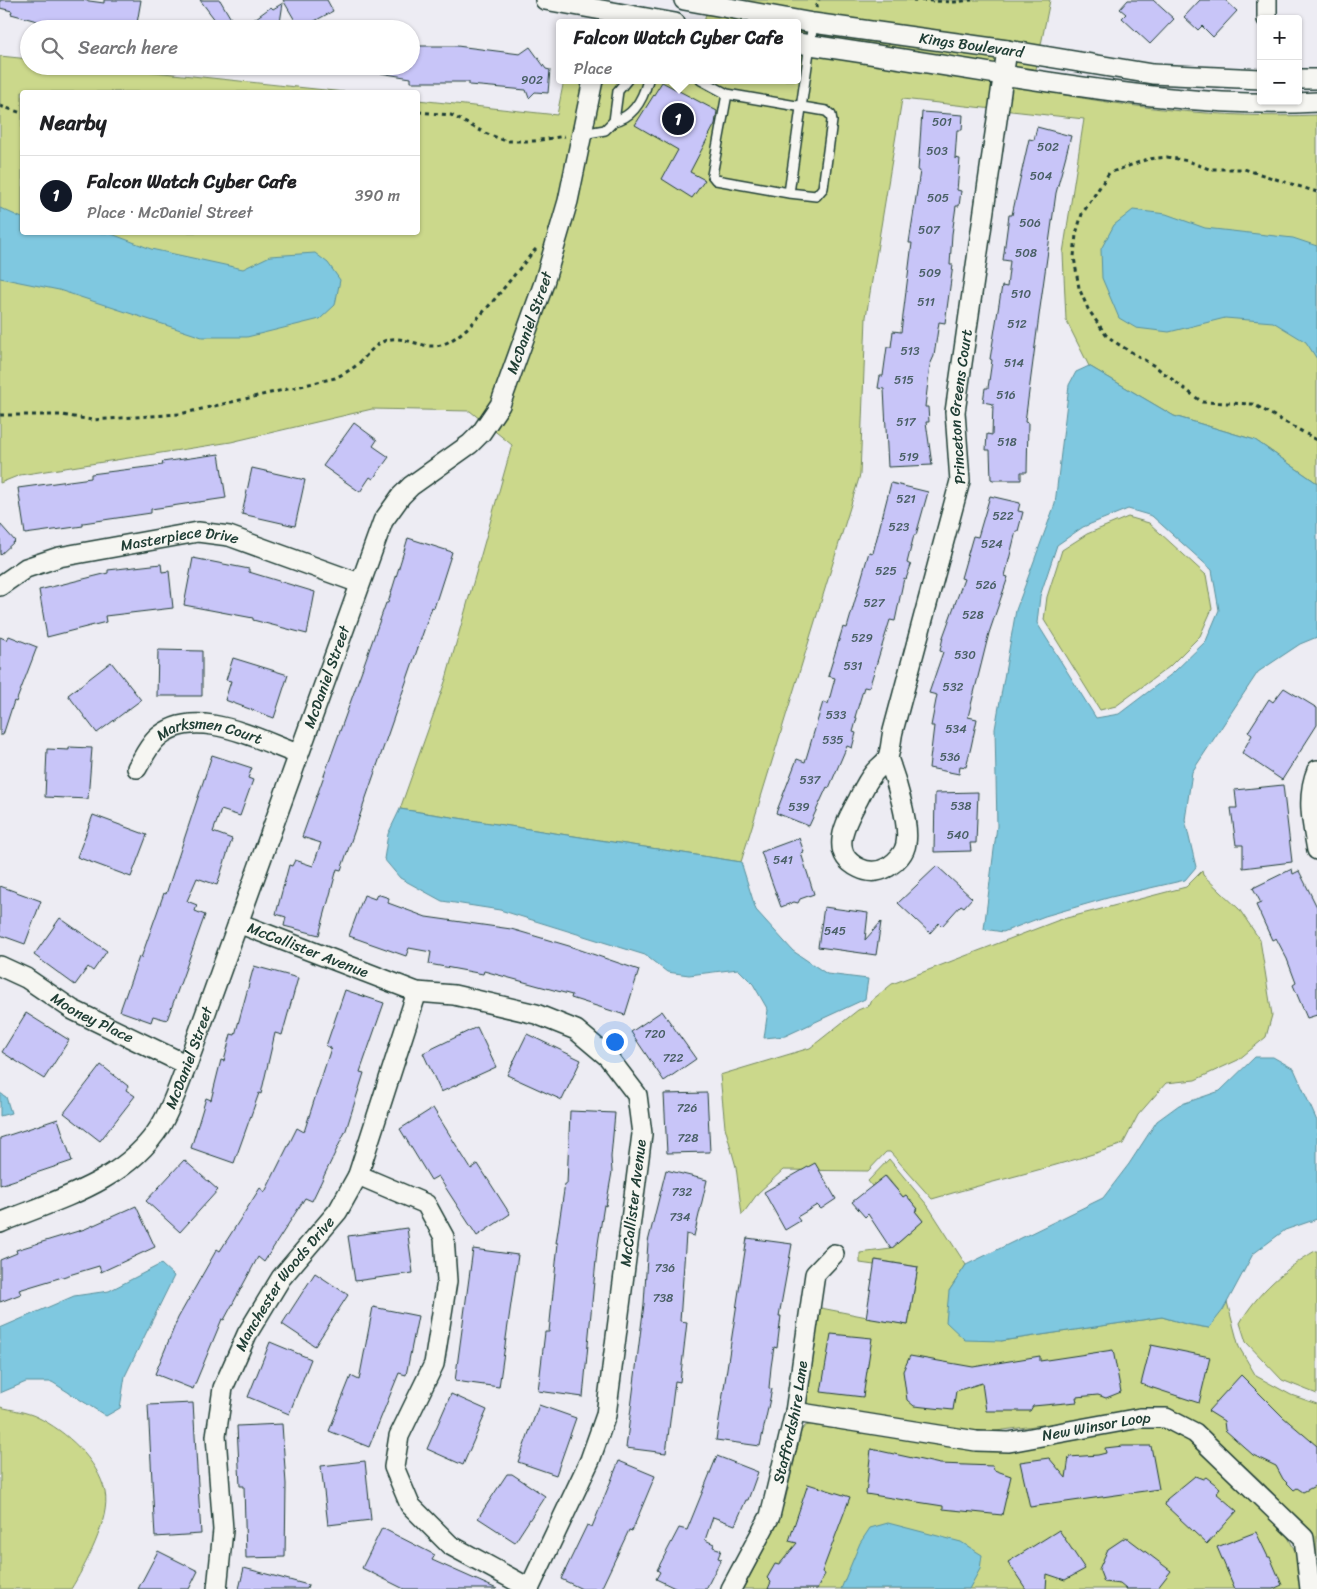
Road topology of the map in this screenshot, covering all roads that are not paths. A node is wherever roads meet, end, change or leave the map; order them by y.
1 (545, 0) edge
2 (684, 0) edge
3 (1267, 0) edge
4 (606, 11) edge
5 (1267, 15) edge
6 (814, 16) junction
7 (651, 19) edge
8 (803, 44) edge
9 (1007, 50) junction
10 (1003, 75) junction
11 (1257, 79) edge
12 (1302, 79) edge
13 (1317, 79) edge
14 (592, 84) edge
15 (624, 84) edge
16 (647, 84) edge
17 (708, 84) edge
18 (727, 94) junction
19 (1302, 102) edge
20 (1317, 102) edge
21 (1257, 103) edge
22 (801, 106) junction
23 (614, 121) junction
24 (574, 135) junction
25 (790, 193) junction
26 (359, 582) junction
27 (0, 586) edge
28 (298, 754) junction
29 (888, 758) junction
30 (137, 768) dead end
31 (1317, 770) edge
32 (1317, 850) edge
33 (238, 923) junction
34 (0, 966) edge
35 (417, 992) junction
36 (187, 1065) junction
37 (358, 1176) junction
38 (0, 1224) edge
39 (834, 1254) dead end
40 (795, 1412) junction
41 (217, 1589) edge
42 (529, 1589) edge
43 (731, 1589) edge
44 (1310, 1589) edge

1 - 4 street
2 - 6 street, Kings Boulevard
3 - 5 street
4 - 7 street
6 - 8 lane
6 - 9 street, Kings Boulevard
8 - 10 street, Kings Boulevard
8 - 22 lane
9 - 10 street, Princeton Greens Court
9 - 11 street, Kings Boulevard
10 - 21 street, Kings Boulevard
10 - 29 street, Princeton Greens Court
12 - 13 street
14 - 24 street, McDaniel Street
15 - 23 lane
16 - 23 lane
17 - 18 lane
18 - 22 lane
18 - 25 lane
19 - 20 street, Kings Boulevard
22 - 25 lane
22 - 25 lane
23 - 24 lane
24 - 26 street, McDaniel Street
26 - 27 street, Masterpiece Drive
26 - 28 street, McDaniel Street
28 - 30 street, Marksmen Court
28 - 33 street, McDaniel Street
29 - 29 street
31 - 32 street
33 - 35 street, McCallister Avenue
33 - 36 street, McDaniel Street
34 - 36 street, Mooney Place
35 - 37 street, Manchester Woods Drive
35 - 42 street, McCallister Avenue
36 - 38 street, McDaniel Street
37 - 41 street, Manchester Woods Drive
37 - 42 street
39 - 40 street, Staffordshire Lane
40 - 43 street, Staffordshire Lane
40 - 44 street, New Winsor Loop

